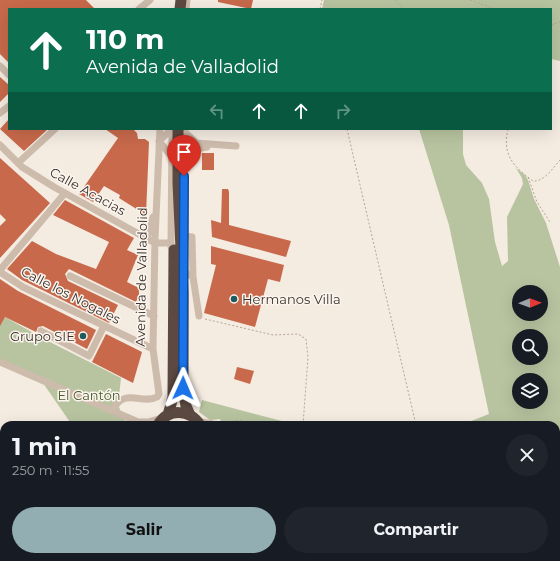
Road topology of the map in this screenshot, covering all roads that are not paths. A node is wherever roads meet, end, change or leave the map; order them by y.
1 (150, 0) edge
2 (140, 8) edge
3 (0, 66) edge
4 (8, 74) edge
5 (8, 107) edge
6 (0, 113) edge
7 (54, 130) edge
8 (160, 130) edge
9 (171, 130) edge
10 (172, 130) edge
11 (182, 130) edge
12 (159, 141) junction
13 (0, 145) edge
14 (211, 146) junction
15 (236, 146) dead end
16 (172, 157) junction
17 (184, 160) junction
18 (18, 163) junction
19 (65, 193) junction
20 (156, 205) junction
21 (184, 236) junction
22 (147, 238) junction
23 (155, 243) junction
24 (172, 243) junction
25 (0, 271) edge
26 (184, 272) junction
27 (70, 276) dead end
28 (193, 277) junction
29 (178, 292) junction
30 (154, 316) junction
31 (199, 316) road end
32 (104, 326) junction
33 (41, 332) dead end
34 (154, 350) junction
35 (0, 362) edge
36 (117, 410) junction
37 (164, 419) edge
38 (196, 420) edge
39 (138, 421) edge
40 (153, 421) edge

1 - 2 street
3 - 4 street
5 - 6 street
7 - 18 street
8 - 12 street, Avenida de Valladolid
9 - 12 street
10 - 16 street
11 - 14 street
11 - 17 street
11 - 29 highway
12 - 16 street
12 - 20 street, Avenida de Valladolid
13 - 18 street, Calle Acacias
14 - 15 street
14 - 17 street
16 - 24 street
17 - 21 street
18 - 19 street, Calle Acacias
19 - 22 street, Calle Acacias
19 - 25 street
20 - 22 street
20 - 23 street, Avenida de Valladolid
21 - 26 street
21 - 28 street
22 - 23 street, Calle Acacias
23 - 24 street
23 - 30 street, Avenida de Valladolid
24 - 29 street
25 - 32 street, Calle los Nogales
26 - 28 street
26 - 29 street
27 - 30 street
28 - 31 street
29 - 37 highway
29 - 38 highway
30 - 34 street, Avenida de Valladolid
32 - 33 street
32 - 34 street, Calle los Nogales
34 - 36 street, Avenida de Valladolid
35 - 36 street
36 - 39 street
37 - 38 highway
37 - 40 street

